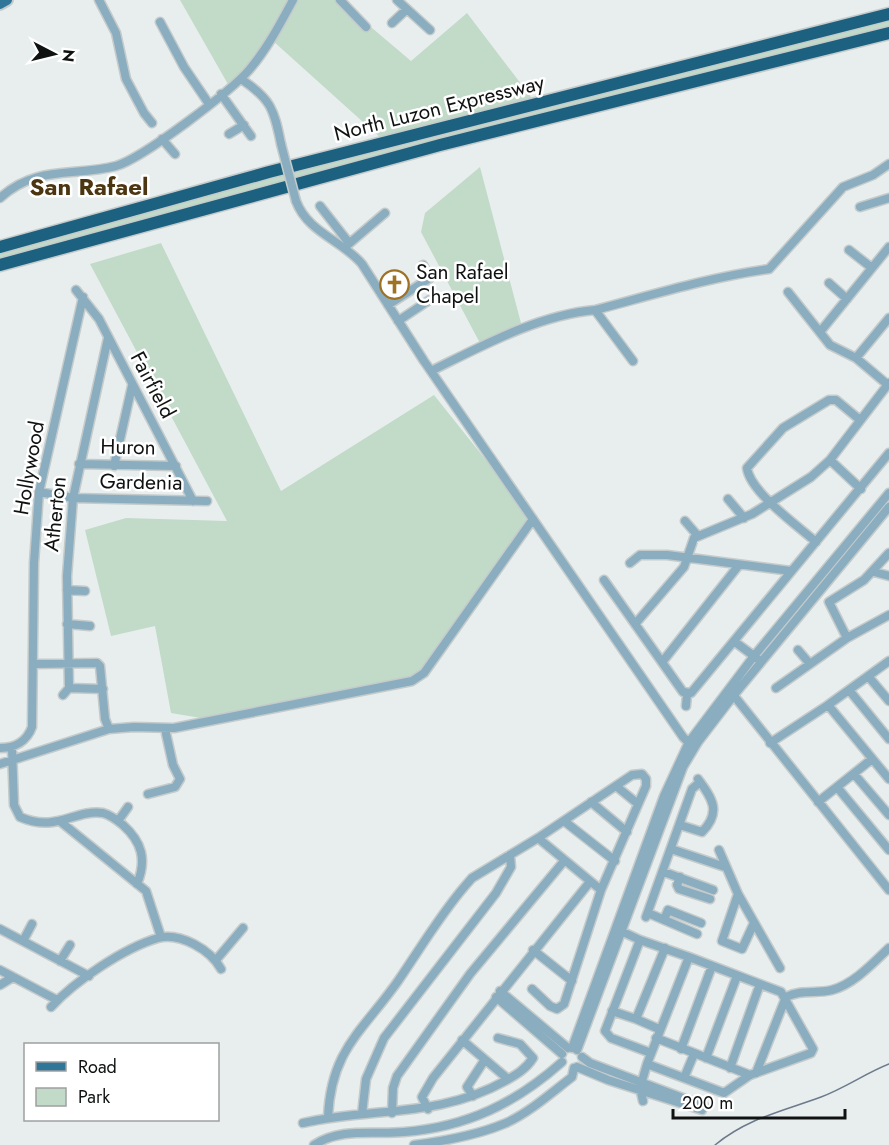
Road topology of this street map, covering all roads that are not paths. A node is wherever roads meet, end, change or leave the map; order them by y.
1 (7, 0) edge
2 (99, 0) edge
3 (293, 0) edge
4 (340, 0) edge
5 (397, 0) edge
6 (0, 4) edge
7 (407, 9) junction
8 (889, 14) edge
9 (160, 22) dead end
10 (393, 23) dead end
11 (366, 27) dead end
12 (430, 30) dead end
13 (889, 33) edge
14 (241, 79) junction
15 (221, 94) junction
16 (209, 104) junction
17 (152, 123) dead end
18 (244, 125) junction
19 (229, 134) dead end
20 (251, 135) dead end
21 (162, 139) junction
22 (175, 154) dead end
23 (889, 164) edge
24 (0, 198) edge
25 (889, 198) edge
26 (320, 206) dead end
27 (860, 207) dead end
28 (385, 213) dead end
29 (347, 245) junction
30 (0, 247) edge
31 (889, 247) edge
32 (849, 250) dead end
33 (423, 265) dead end
34 (0, 266) edge
35 (872, 268) junction
36 (830, 283) dead end
37 (76, 290) dead end
38 (788, 291) dead end
39 (83, 297) junction
40 (431, 299) dead end
41 (847, 299) junction
42 (388, 305) junction
43 (595, 310) junction
44 (889, 318) edge
45 (398, 321) junction
46 (820, 332) junction
47 (108, 338) junction
48 (856, 358) junction
49 (633, 361) dead end
50 (431, 371) junction
51 (889, 384) edge
52 (132, 386) junction
53 (860, 420) junction
54 (889, 453) edge
55 (830, 460) junction
56 (79, 464) junction
57 (114, 466) junction
58 (176, 466) junction
59 (861, 489) junction
60 (39, 492) junction
61 (889, 493) edge
62 (73, 498) junction
63 (728, 499) dead end
64 (193, 501) junction
65 (207, 501) dead end
66 (770, 502) junction
67 (889, 507) edge
68 (744, 518) junction
69 (533, 519) junction
70 (685, 521) dead end
71 (698, 536) junction
72 (816, 542) junction
73 (889, 553) edge
74 (688, 558) junction
75 (630, 563) dead end
76 (739, 565) junction
77 (791, 571) junction
78 (874, 572) junction
79 (889, 576) edge
80 (604, 580) dead end
81 (67, 590) junction
82 (85, 591) dead end
83 (889, 615) edge
84 (636, 623) junction
85 (67, 624) junction
86 (90, 626) dead end
87 (847, 638) junction
88 (735, 642) junction
89 (798, 650) dead end
90 (757, 659) junction
91 (663, 661) junction
92 (889, 662) edge
93 (68, 663) junction
94 (34, 664) junction
95 (810, 664) junction
96 (868, 676) junction
97 (776, 688) dead end
98 (103, 689) junction
99 (849, 690) junction
100 (731, 692) junction
101 (687, 694) junction
102 (889, 701) edge
103 (828, 705) junction
104 (686, 706) dead end
105 (109, 729) junction
106 (165, 729) junction
107 (889, 739) edge
108 (693, 742) junction
109 (770, 743) junction
110 (0, 748) edge
111 (12, 748) junction
112 (872, 759) junction
113 (10, 762) junction
114 (0, 764) edge
115 (854, 774) junction
116 (889, 779) edge
117 (674, 782) junction
118 (616, 786) junction
119 (837, 787) junction
120 (692, 792) junction
121 (148, 794) dead end
122 (591, 802) junction
123 (818, 802) junction
124 (638, 804) junction
125 (128, 807) dead end
126 (889, 814) edge
127 (118, 821) junction
128 (564, 821) junction
129 (61, 822) junction
130 (680, 825) junction
131 (627, 832) junction
132 (538, 838) junction
133 (671, 849) junction
134 (719, 850) dead end
135 (889, 850) edge
136 (510, 855) junction
137 (564, 861) junction
138 (615, 861) junction
139 (725, 867) junction
140 (664, 872) junction
141 (589, 883) junction
142 (137, 884) junction
143 (601, 890) junction
144 (889, 890) edge
145 (712, 894) dead end
146 (738, 894) junction
147 (664, 920) junction
148 (754, 923) junction
149 (32, 924) dead end
150 (243, 928) dead end
151 (0, 929) edge
152 (623, 932) junction
153 (161, 937) junction
154 (640, 940) junction
155 (22, 941) junction
156 (70, 945) dead end
157 (665, 948) junction
158 (889, 948) edge
159 (533, 950) junction
160 (689, 957) junction
161 (216, 960) junction
162 (60, 962) junction
163 (712, 966) junction
164 (780, 968) dead end
165 (0, 969) edge
166 (221, 969) dead end
167 (89, 976) junction
168 (737, 976) junction
169 (13, 977) junction
170 (572, 981) junction
171 (760, 984) junction
172 (0, 985) edge
173 (532, 989) dead end
174 (498, 994) junction
175 (786, 997) junction
176 (57, 1000) junction
177 (51, 1007) dead end
178 (612, 1011) junction
179 (636, 1019) junction
180 (658, 1034) junction
181 (498, 1038) dead end
182 (462, 1040) junction
183 (681, 1049) junction
184 (570, 1053) junction
185 (651, 1053) junction
186 (694, 1054) junction
187 (706, 1058) junction
188 (484, 1061) junction
189 (647, 1064) junction
190 (575, 1068) junction
191 (730, 1068) junction
192 (753, 1074) junction
193 (684, 1078) junction
194 (508, 1079) junction
195 (640, 1085) junction
196 (473, 1096) junction
197 (643, 1101) dead end
198 (703, 1108) dead end
199 (428, 1109) junction
200 (392, 1113) junction
201 (362, 1114) junction
202 (328, 1117) junction
203 (303, 1123) dead end
204 (438, 1143) edge
205 (314, 1145) edge
206 (414, 1145) edge

1 - 6 main road
2 - 17 street
3 - 14 street
4 - 11 street
5 - 7 street
7 - 10 street
7 - 12 street
8 - 30 highway, North Luzon Expressway
9 - 16 street
13 - 34 highway, North Luzon Expressway
14 - 15 street
14 - 29 street, bridge
15 - 16 street
15 - 18 street
16 - 21 street
18 - 19 street
18 - 20 street
21 - 22 street
21 - 24 street
23 - 43 street
25 - 27 street
26 - 29 street
28 - 29 street
29 - 42 street
31 - 35 street
32 - 35 street
33 - 42 street
35 - 41 street
36 - 41 street
37 - 39 street, Fairfield
38 - 46 street
39 - 47 street, Fairfield
39 - 60 street, Hollywood
40 - 45 street
41 - 46 street
42 - 45 street
43 - 49 street
43 - 50 street
44 - 48 street
45 - 50 street
46 - 48 street
47 - 52 street, Fairfield
47 - 56 street, Atherton
48 - 51 street
50 - 69 street
51 - 53 street
52 - 57 street
52 - 58 street, Fairfield
53 - 55 street
53 - 66 street
54 - 59 street
55 - 59 street
55 - 66 street
56 - 57 street, Huron
56 - 62 street, Atherton
57 - 58 street, Huron
58 - 64 street, Fairfield
59 - 72 street
60 - 62 street, Gardenia
60 - 94 street, Hollywood
61 - 90 street
62 - 64 street, Gardenia
62 - 81 street, Atherton
63 - 68 street
64 - 65 street, Gardenia
66 - 68 street
66 - 72 street
67 - 90 street
68 - 71 street
69 - 106 street
69 - 108 street
70 - 71 street
71 - 74 street
72 - 77 street
73 - 78 street
74 - 75 street
74 - 76 street
74 - 84 street
76 - 77 street
76 - 91 street
77 - 88 street
78 - 79 street
78 - 87 street
80 - 84 street
81 - 82 street
81 - 85 street, Atherton
83 - 87 street
84 - 91 street
85 - 86 street
85 - 93 street, Atherton
87 - 95 street
88 - 90 street
88 - 101 street
89 - 95 street
90 - 100 street
91 - 101 street
92 - 96 street
93 - 94 street
93 - 98 street
93 - 98 street, Atherton
94 - 111 street, Hollywood
95 - 97 street
96 - 99 street
96 - 102 street
98 - 105 street
99 - 103 street
99 - 107 street
100 - 108 street
100 - 109 street
101 - 104 street
103 - 109 street
103 - 112 street
105 - 106 street
105 - 113 street
106 - 121 street
108 - 117 street
109 - 123 street
110 - 111 street
111 - 113 street
112 - 115 street
112 - 116 street
113 - 114 street
113 - 129 street
115 - 119 street
115 - 126 street
117 - 120 street
117 - 152 street
117 - 184 street
118 - 122 street
118 - 124 street
118 - 124 street
119 - 123 street
119 - 135 street
120 - 130 street
120 - 130 street
122 - 128 street
122 - 131 street
123 - 144 street
124 - 131 street
125 - 127 street
127 - 129 street
127 - 142 street
128 - 132 street
128 - 138 street
129 - 142 street
130 - 133 street
131 - 138 street
132 - 136 street
132 - 137 street
133 - 139 street
133 - 140 street
134 - 139 street
136 - 201 street
136 - 202 street
137 - 141 street
137 - 200 street
138 - 143 street
139 - 146 street
140 - 145 street
140 - 147 street
141 - 143 street
141 - 159 street
142 - 153 street
143 - 170 street
146 - 148 street
146 - 148 street
147 - 147 street
148 - 164 street
149 - 155 street
150 - 161 street
151 - 155 street
152 - 154 street
152 - 184 street
153 - 161 street
153 - 167 street
154 - 157 street
154 - 178 street
155 - 162 street
156 - 162 street
157 - 160 street
157 - 179 street
158 - 175 street
159 - 170 street
159 - 174 street
160 - 163 street
160 - 180 street
161 - 166 street
162 - 167 street
163 - 168 street
163 - 183 street
165 - 169 street
167 - 176 street
168 - 171 street
168 - 187 street
169 - 172 street
169 - 176 street
170 - 173 street
171 - 175 street
171 - 191 street
174 - 182 street
174 - 184 street
175 - 192 street
175 - 192 street
176 - 177 street
178 - 179 street
178 - 185 street
179 - 180 street
180 - 183 street
180 - 185 street
181 - 194 street
182 - 188 street
182 - 199 street
183 - 186 street
184 - 190 street
184 - 190 street
184 - 195 street
184 - 205 street
185 - 189 street
186 - 187 street
186 - 193 street
187 - 191 street
188 - 194 street
188 - 196 street
189 - 193 street
189 - 195 street
190 - 195 street
190 - 204 street
191 - 192 street
192 - 193 street
194 - 196 street
195 - 197 street
195 - 198 street
196 - 199 street
199 - 200 street
200 - 201 street
201 - 202 street
202 - 203 street
204 - 206 street

